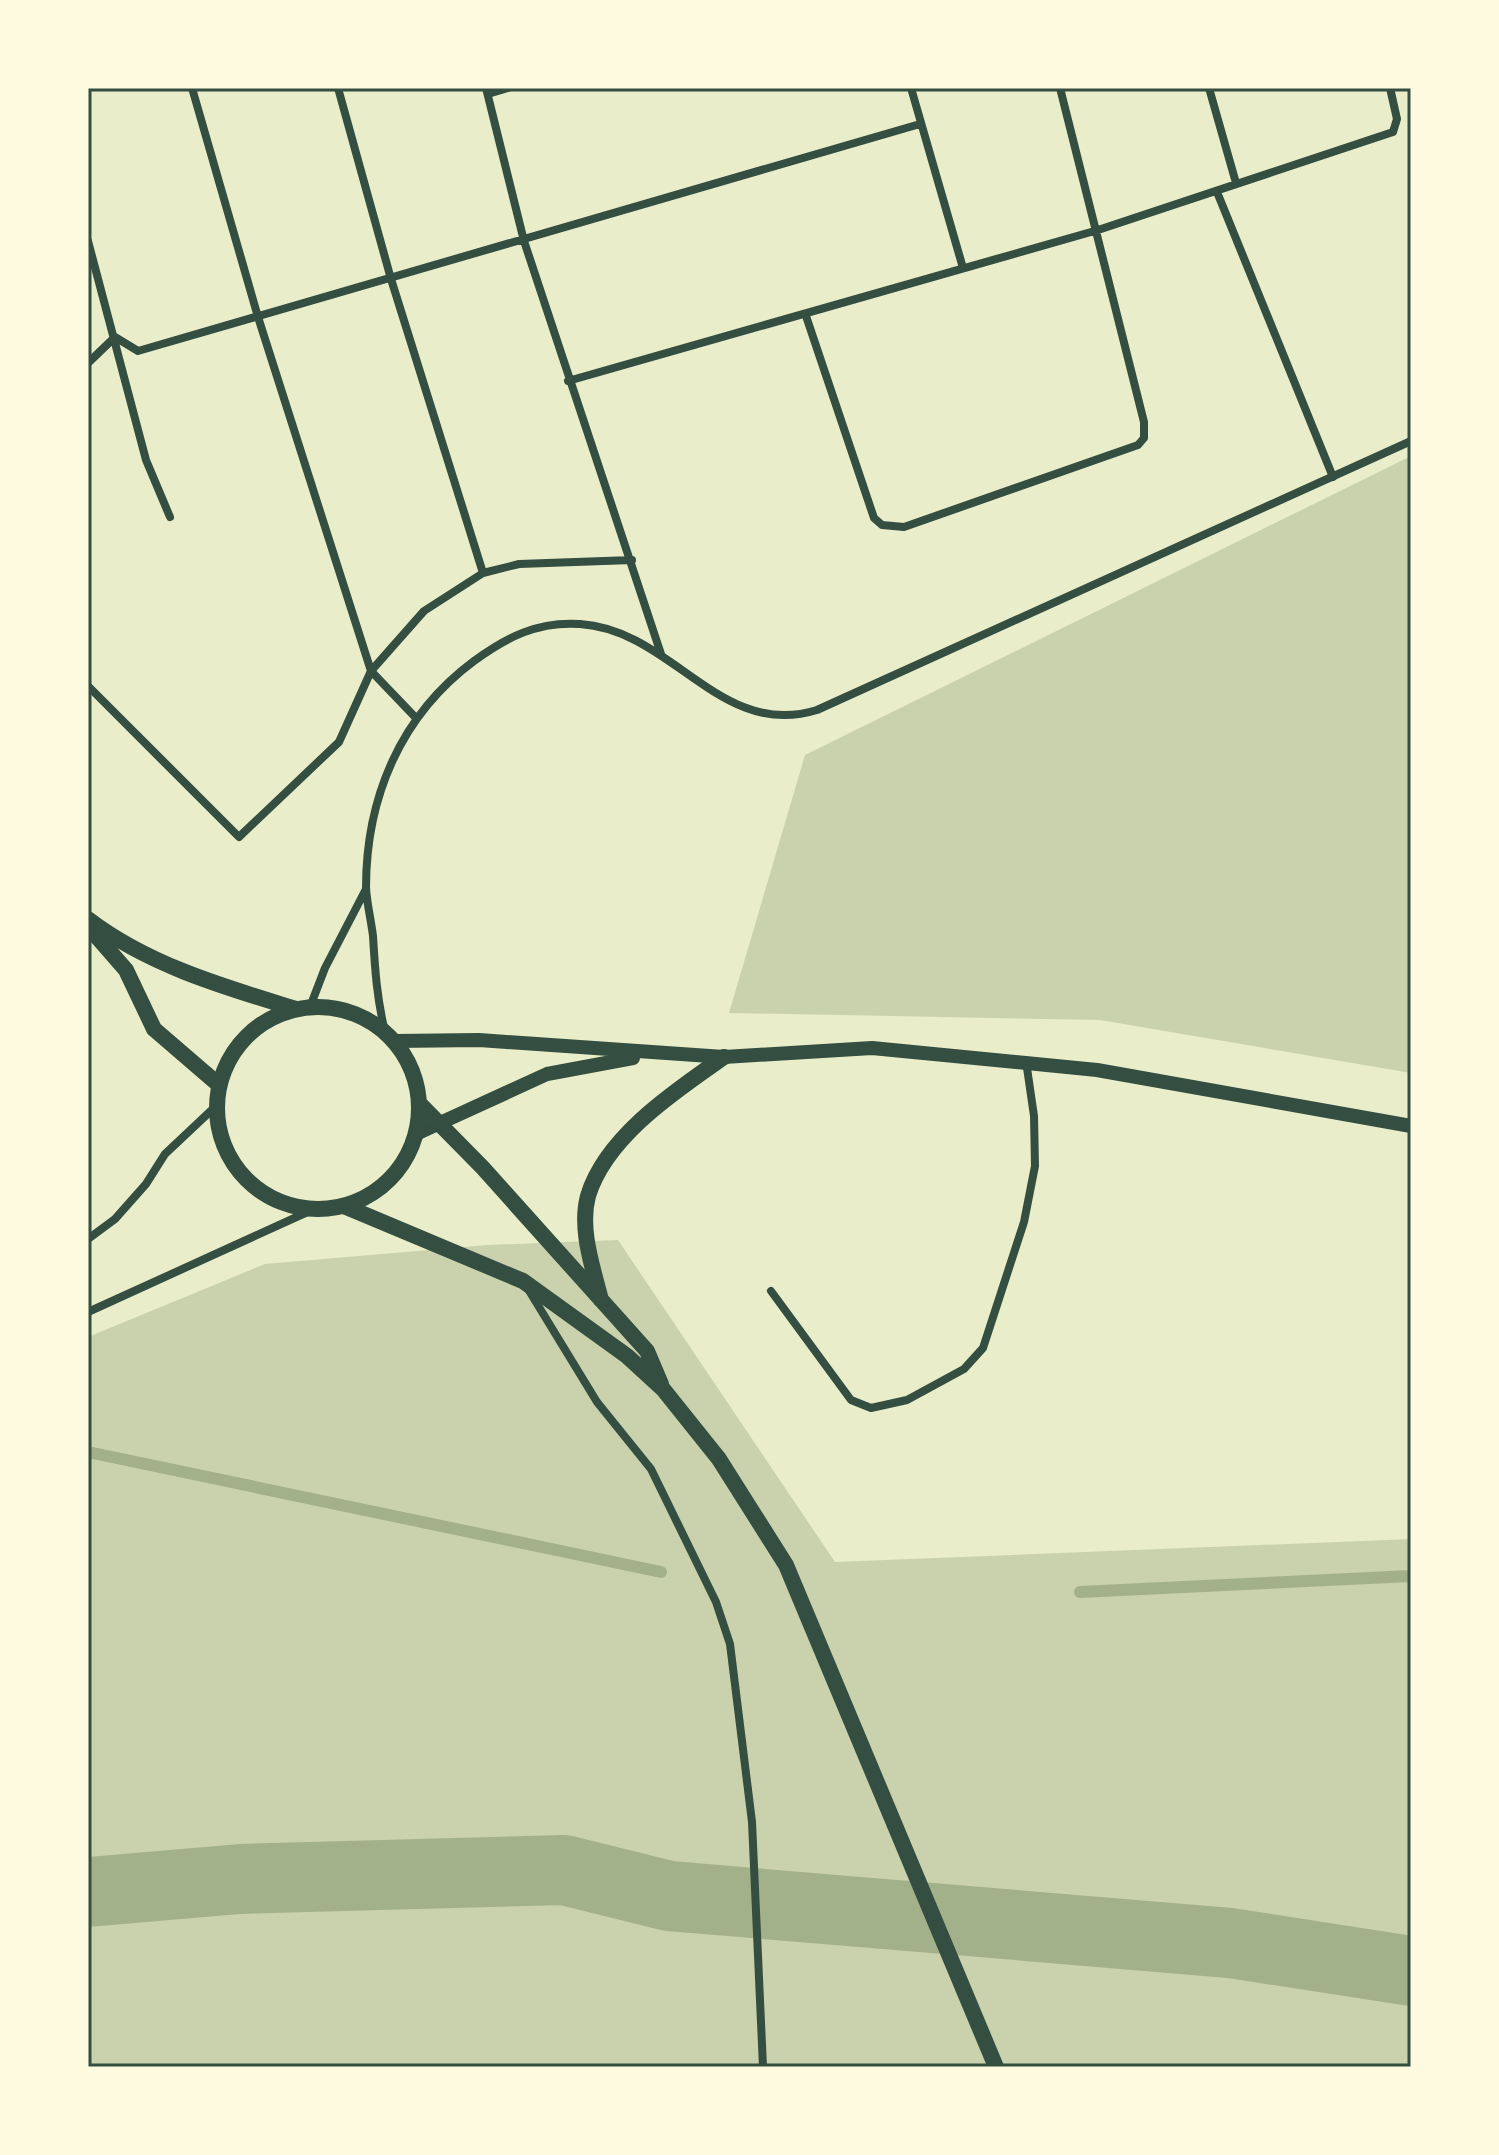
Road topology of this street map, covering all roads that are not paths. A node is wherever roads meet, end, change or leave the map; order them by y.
1 (192, 88) edge
2 (338, 88) edge
3 (508, 88) edge
4 (911, 88) edge
5 (1060, 88) edge
6 (1209, 88) edge
7 (1390, 88) edge
8 (487, 91) edge
9 (920, 124) junction
10 (1236, 183) junction
11 (1217, 192) junction
12 (1098, 230) junction
13 (88, 241) edge
14 (524, 241) junction
15 (963, 268) junction
16 (391, 279) junction
17 (806, 316) junction
18 (258, 317) junction
19 (115, 337) junction
20 (88, 363) edge
21 (568, 381) junction
22 (1411, 441) edge
23 (1333, 477) junction
24 (170, 517) dead end
25 (632, 560) junction
26 (483, 573) junction
27 (661, 654) junction
28 (371, 671) junction
29 (88, 686) edge
30 (416, 718) junction
31 (366, 889) junction
32 (88, 919) edge
33 (88, 927) edge
34 (303, 1008) junction
35 (390, 1036) junction
36 (654, 1055) junction
37 (724, 1057) junction
38 (1026, 1061) junction
39 (219, 1085) junction
40 (420, 1104) junction
41 (216, 1106) junction
42 (440, 1125) junction
43 (1411, 1126) edge
44 (416, 1134) junction
45 (344, 1206) junction
46 (312, 1210) junction
47 (88, 1239) edge
48 (523, 1281) junction
49 (771, 1291) dead end
50 (602, 1305) junction
51 (88, 1312) edge
52 (663, 1389) junction
53 (763, 2067) edge
54 (996, 2067) edge

1 - 18 street
2 - 16 street
3 - 8 street
4 - 9 street
5 - 12 street
6 - 10 street
7 - 10 street
8 - 14 street
9 - 14 street
9 - 15 street
10 - 11 street
11 - 12 street
11 - 23 street
12 - 15 street
12 - 17 street
13 - 19 street
14 - 16 street
14 - 21 street
15 - 17 street
16 - 18 street
16 - 26 street
17 - 21 street
18 - 19 street
18 - 28 street
19 - 20 street
19 - 24 street
21 - 25 street
22 - 23 street
23 - 27 street
25 - 26 street
25 - 27 street
26 - 28 street
27 - 30 street
28 - 29 street
28 - 30 street
30 - 31 street
31 - 34 street
31 - 35 street
32 - 34 main road
33 - 39 main road
34 - 35 main road
34 - 39 main road
35 - 36 street
35 - 40 main road
36 - 37 street
36 - 42 street
37 - 38 street
37 - 50 main road
38 - 43 street
38 - 49 street
39 - 41 main road
40 - 42 main road
40 - 44 main road
41 - 46 main road
41 - 47 street
42 - 44 street
42 - 50 main road
44 - 45 main road
45 - 46 main road
45 - 48 main road
46 - 51 street
48 - 52 main road
48 - 53 street
50 - 52 main road
52 - 54 main road

